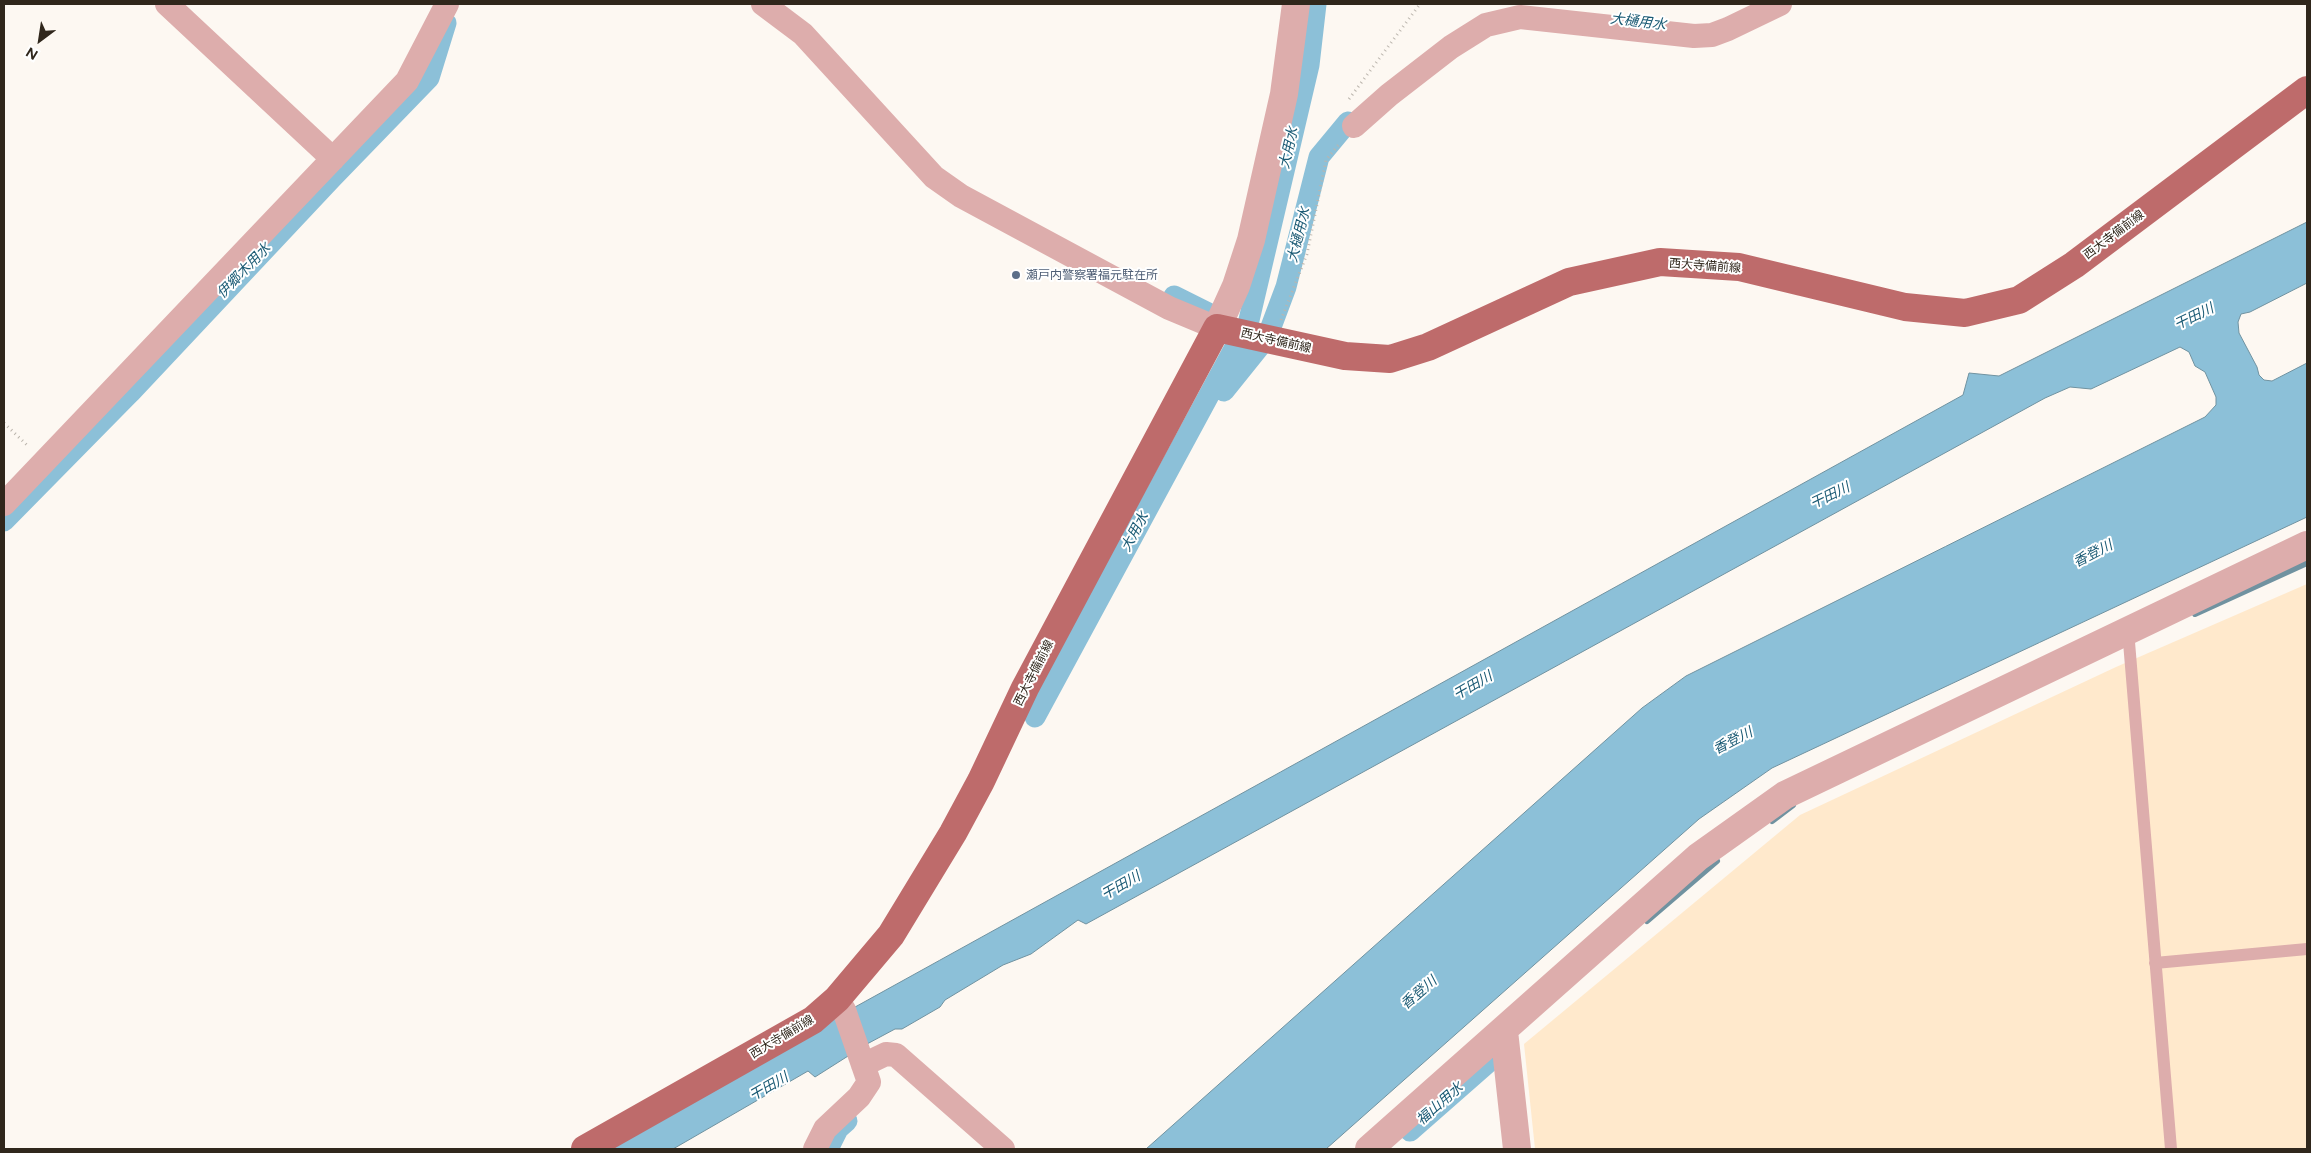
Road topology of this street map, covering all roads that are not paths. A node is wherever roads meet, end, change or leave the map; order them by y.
1 (167, 4) edge
2 (447, 4) edge
3 (763, 4) edge
4 (1296, 4) edge
5 (1780, 4) edge
6 (2307, 90) edge
7 (1354, 126) road end
8 (333, 159) junction
9 (1217, 328) junction
10 (4, 504) edge
11 (2307, 545) edge
12 (2128, 630) junction
13 (2307, 949) edge
14 (2155, 963) junction
15 (840, 1004) junction
16 (1504, 1031) junction
17 (862, 1061) junction
18 (585, 1149) edge
19 (815, 1149) edge
20 (1003, 1149) edge
21 (1369, 1149) edge
22 (1517, 1149) edge
23 (2171, 1149) edge

1 - 8 street
2 - 8 street
3 - 9 street
4 - 9 street
5 - 7 street
6 - 9 main road, 西大寺備前線
8 - 10 street
9 - 15 main road, 西大寺備前線
11 - 12 street
12 - 14 lane
12 - 16 street
13 - 14 lane
14 - 23 lane
15 - 17 street
15 - 18 main road, 西大寺備前線
16 - 21 street
16 - 22 street
17 - 19 street
17 - 20 street

